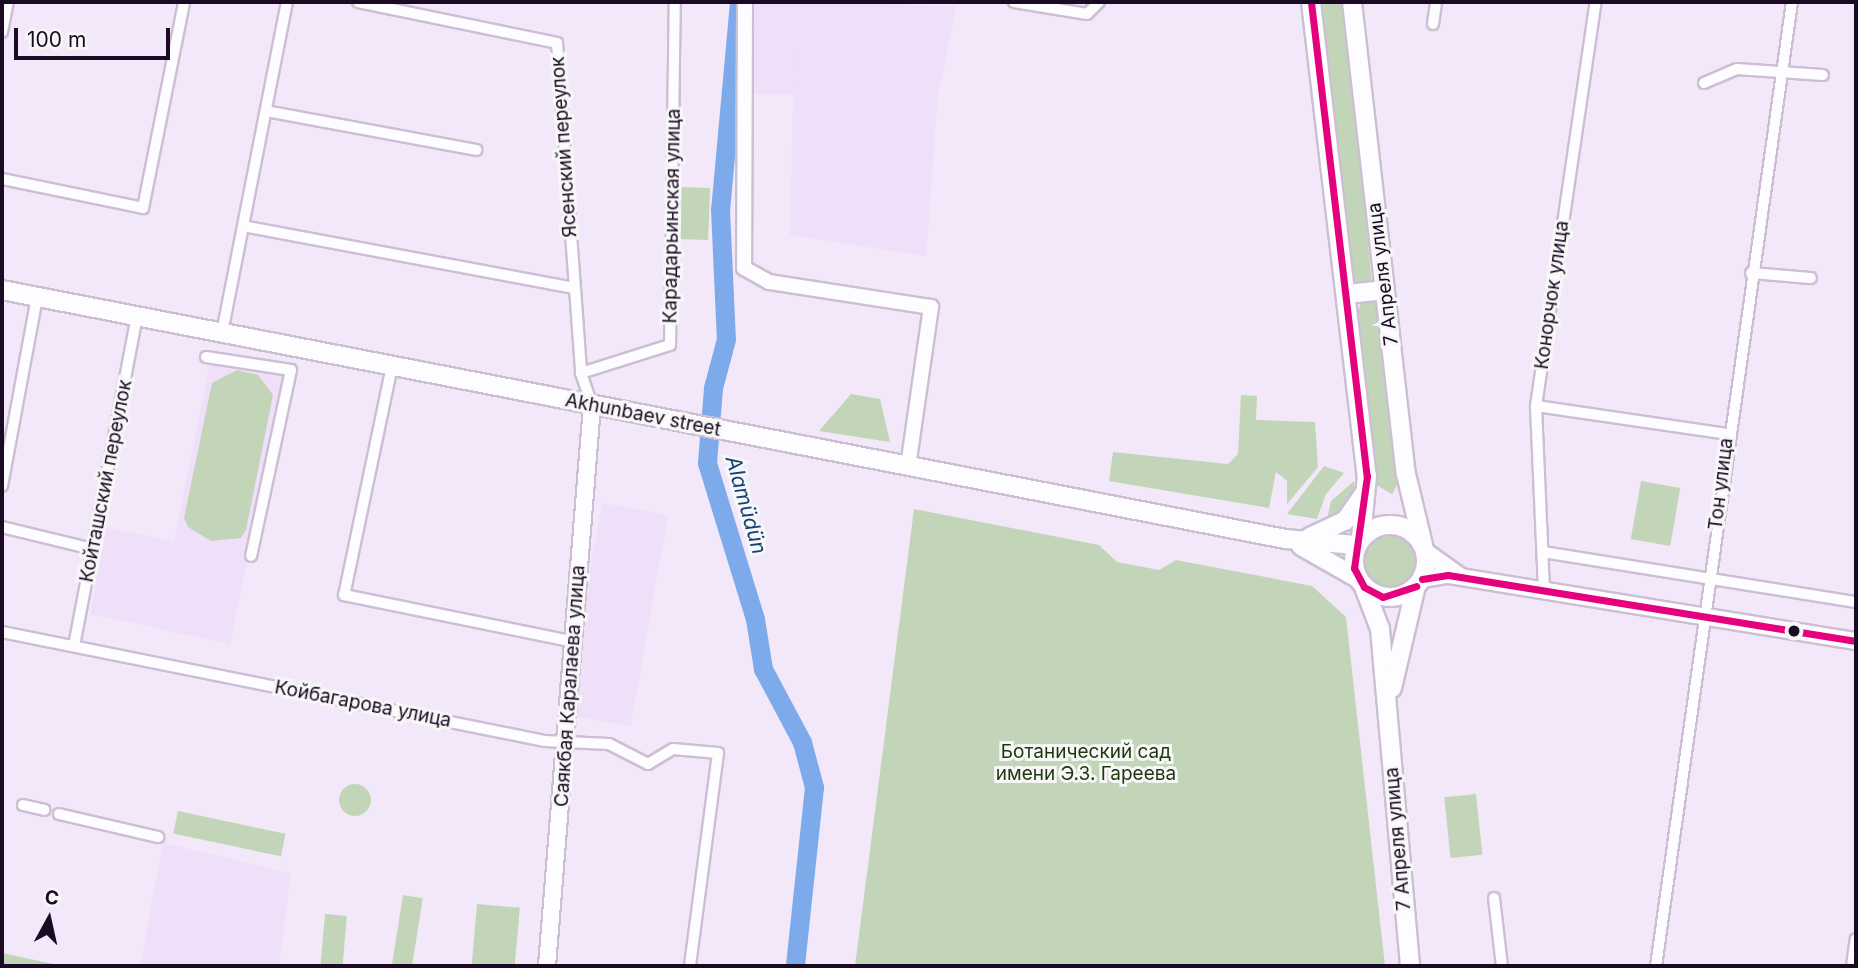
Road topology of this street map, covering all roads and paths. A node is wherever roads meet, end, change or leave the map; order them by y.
1 (8, 2) edge
2 (184, 2) edge
3 (287, 2) edge
4 (358, 2) edge
5 (675, 2) edge
6 (746, 2) edge
7 (1014, 2) edge
8 (1098, 2) edge
9 (1311, 2) edge
10 (1352, 2) edge
11 (1436, 2) edge
12 (1596, 2) edge
13 (1792, 2) edge
14 (1433, 24) dead end
15 (2, 29) edge
16 (1782, 70) junction
17 (1823, 75) dead end
18 (1704, 83) dead end
19 (266, 111) junction
20 (476, 150) dead end
21 (2, 179) edge
22 (243, 226) junction
23 (1751, 273) junction
24 (1811, 278) dead end
25 (573, 288) junction
26 (2, 290) edge
27 (1385, 290) junction
28 (1347, 294) junction
29 (37, 297) junction
30 (138, 317) junction
31 (222, 333) junction
32 (206, 357) dead end
33 (392, 366) junction
34 (581, 373) junction
35 (592, 405) junction
36 (1536, 406) junction
37 (1727, 434) junction
38 (908, 466) junction
39 (2, 486) edge
40 (1367, 487) junction
41 (2, 527) edge
42 (1285, 539) junction
43 (1359, 541) junction
44 (1424, 548) junction
45 (92, 549) junction
46 (1544, 552) junction
47 (251, 556) dead end
48 (1462, 577) junction
49 (1710, 580) junction
50 (1361, 583) junction
51 (1419, 583) junction
52 (1544, 590) junction
53 (1856, 602) edge
54 (1705, 616) junction
55 (2, 632) edge
56 (571, 640) junction
57 (1856, 641) edge
58 (74, 646) junction
59 (1388, 712) junction
60 (570, 739) junction
61 (23, 805) dead end
62 (44, 810) dead end
63 (59, 814) dead end
64 (158, 837) dead end
65 (1494, 898) dead end
66 (1856, 939) edge
67 (547, 966) edge
68 (690, 966) edge
69 (1410, 966) edge
70 (1502, 966) edge
71 (1656, 966) edge
72 (1852, 966) edge

1 - 15 street
2 - 21 street
3 - 19 street
4 - 25 street, Ясенский переулок
5 - 34 street, Карадарьинская улица
6 - 38 street
7 - 8 street
9 - 28 main road, 7 Апреля улица
10 - 27 main road, 7 Апреля улица
11 - 14 street
12 - 36 street, Конорчок улица
13 - 16 street, Тон улица
16 - 17 street
16 - 18 street
16 - 23 street, Тон улица
19 - 20 street
19 - 22 street
22 - 25 street
22 - 31 street
23 - 24 street
23 - 37 street, Тон улица
25 - 34 street, Ясенский переулок
26 - 29 main road, Akhunbaev street
27 - 28 main road
27 - 44 main road, 7 Апреля улица
28 - 40 main road, 7 Апреля улица
29 - 30 main road, Akhunbaev street
29 - 39 street
30 - 31 main road, Akhunbaev street
30 - 45 street, Койташский переулок
31 - 33 main road, Akhunbaev street
32 - 47 street
33 - 35 main road, Akhunbaev street
33 - 56 street
34 - 35 street
35 - 38 main road, Akhunbaev street
35 - 56 main road, Саякбая Каралаева улица
36 - 37 street
36 - 46 street, Конорчок улица
37 - 49 street, Тон улица
38 - 42 main road, Akhunbaev street
40 - 42 main road
40 - 43 main road, 7 Апреля улица
41 - 45 street
42 - 43 main road
42 - 50 main road
43 - 44 main road
43 - 50 main road
44 - 48 main road
44 - 51 main road
45 - 58 street, Койташский переулок
46 - 49 street
46 - 52 street, Конорчок улица
48 - 51 main road
48 - 52 main road
49 - 53 street
49 - 54 street, Тон улица
50 - 51 main road
50 - 59 main road, 7 Апреля улица
51 - 59 main road, 7 Апреля улица
52 - 54 main road
54 - 57 main road
54 - 71 street, Тон улица
55 - 58 street, Койбагарова улица
56 - 60 main road, Саякбая Каралаева улица
58 - 60 street, Койбагарова улица
59 - 69 main road, 7 Апреля улица
60 - 67 main road, Саякбая Каралаева улица
60 - 68 street, Койбагарова улица
61 - 62 street
63 - 64 street
65 - 70 street
66 - 72 street

